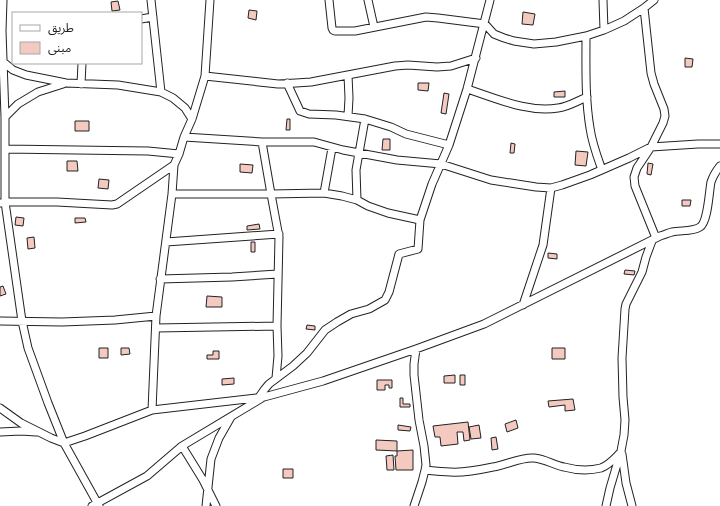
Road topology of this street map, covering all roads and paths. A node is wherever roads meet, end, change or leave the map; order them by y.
1 (2, 0) edge
2 (151, 0) edge
3 (210, 0) edge
4 (329, 0) edge
5 (368, 0) edge
6 (490, 0) edge
7 (604, 0) edge
8 (654, 0) edge
9 (644, 8) junction
10 (153, 17) junction
11 (142, 20) edge
12 (484, 24) junction
13 (374, 27) junction
14 (604, 30) junction
15 (586, 36) junction
16 (476, 58) junction
17 (2, 61) edge
18 (82, 64) edge
19 (348, 75) junction
20 (205, 76) junction
21 (66, 83) junction
22 (81, 84) junction
23 (287, 84) junction
24 (468, 89) junction
25 (161, 92) junction
26 (587, 97) junction
27 (348, 116) junction
28 (6, 117) junction
29 (192, 119) junction
30 (365, 120) junction
31 (184, 137) junction
32 (262, 142) junction
33 (720, 144) edge
34 (449, 145) junction
35 (652, 147) junction
36 (332, 148) junction
37 (5, 149) junction
38 (360, 153) junction
39 (179, 154) junction
40 (441, 164) junction
41 (174, 165) junction
42 (720, 166) edge
43 (602, 170) junction
44 (551, 188) junction
45 (324, 193) junction
46 (172, 194) junction
47 (270, 194) junction
48 (357, 200) junction
49 (2, 202) edge
50 (420, 220) junction
51 (279, 234) junction
52 (654, 239) junction
53 (166, 242) junction
54 (278, 274) junction
55 (160, 279) junction
56 (523, 305) junction
57 (156, 316) junction
58 (0, 321) edge
59 (22, 321) junction
60 (277, 326) junction
61 (156, 328) junction
62 (416, 349) junction
63 (276, 378) junction
64 (262, 397) junction
65 (0, 408) edge
66 (152, 410) junction
67 (231, 417) junction
68 (0, 432) edge
69 (40, 432) junction
70 (64, 443) junction
71 (182, 446) junction
72 (621, 451) junction
73 (426, 470) junction
74 (208, 490) junction
75 (96, 505) edge
76 (206, 506) edge
77 (216, 506) edge
78 (414, 506) edge
79 (606, 506) edge
80 (632, 506) edge

1 - 17 street
2 - 10 street
3 - 20 street
4 - 13 street
5 - 13 street
6 - 12 street
7 - 14 street
8 - 9 street
9 - 14 street
9 - 35 street
10 - 11 street
10 - 25 street
12 - 13 street
12 - 15 street
12 - 16 street
14 - 15 street
15 - 26 street
16 - 19 street
16 - 24 street
17 - 21 street
17 - 28 street
18 - 22 street
19 - 23 street
19 - 27 street
20 - 23 street
20 - 29 street
21 - 22 street
21 - 28 street
22 - 25 street
23 - 27 street
24 - 26 street
24 - 34 street
25 - 29 street
26 - 43 street
27 - 30 street
28 - 37 street
29 - 31 street
30 - 34 street
30 - 38 street
31 - 32 street
31 - 39 street
32 - 36 street
32 - 47 street
33 - 35 street
34 - 40 street
35 - 43 street
35 - 52 street
36 - 38 street
36 - 45 street
37 - 39 street
37 - 49 street
38 - 40 street
38 - 48 street
39 - 41 street
40 - 44 street
40 - 50 street
41 - 46 street
41 - 49 street
42 - 52 street
43 - 44 street
44 - 56 street
45 - 47 street
45 - 48 street
46 - 47 street
46 - 53 street
47 - 51 street
48 - 50 street
49 - 59 street
50 - 63 street
51 - 53 street
51 - 54 street
52 - 56 street
52 - 72 street
53 - 55 street
54 - 55 street
54 - 60 street
55 - 57 street
56 - 62 street
57 - 59 street
57 - 61 street
58 - 59 street
59 - 70 street
60 - 61 street
60 - 63 street
61 - 66 street
62 - 64 street
62 - 73 street
63 - 64 street
64 - 66 street
64 - 67 street
65 - 69 street
66 - 70 street
67 - 71 street
67 - 74 street
68 - 69 street
69 - 70 street
70 - 75 street
71 - 74 street
71 - 75 street
72 - 73 street
72 - 79 street
72 - 80 street
73 - 78 street
74 - 76 street
74 - 77 street

